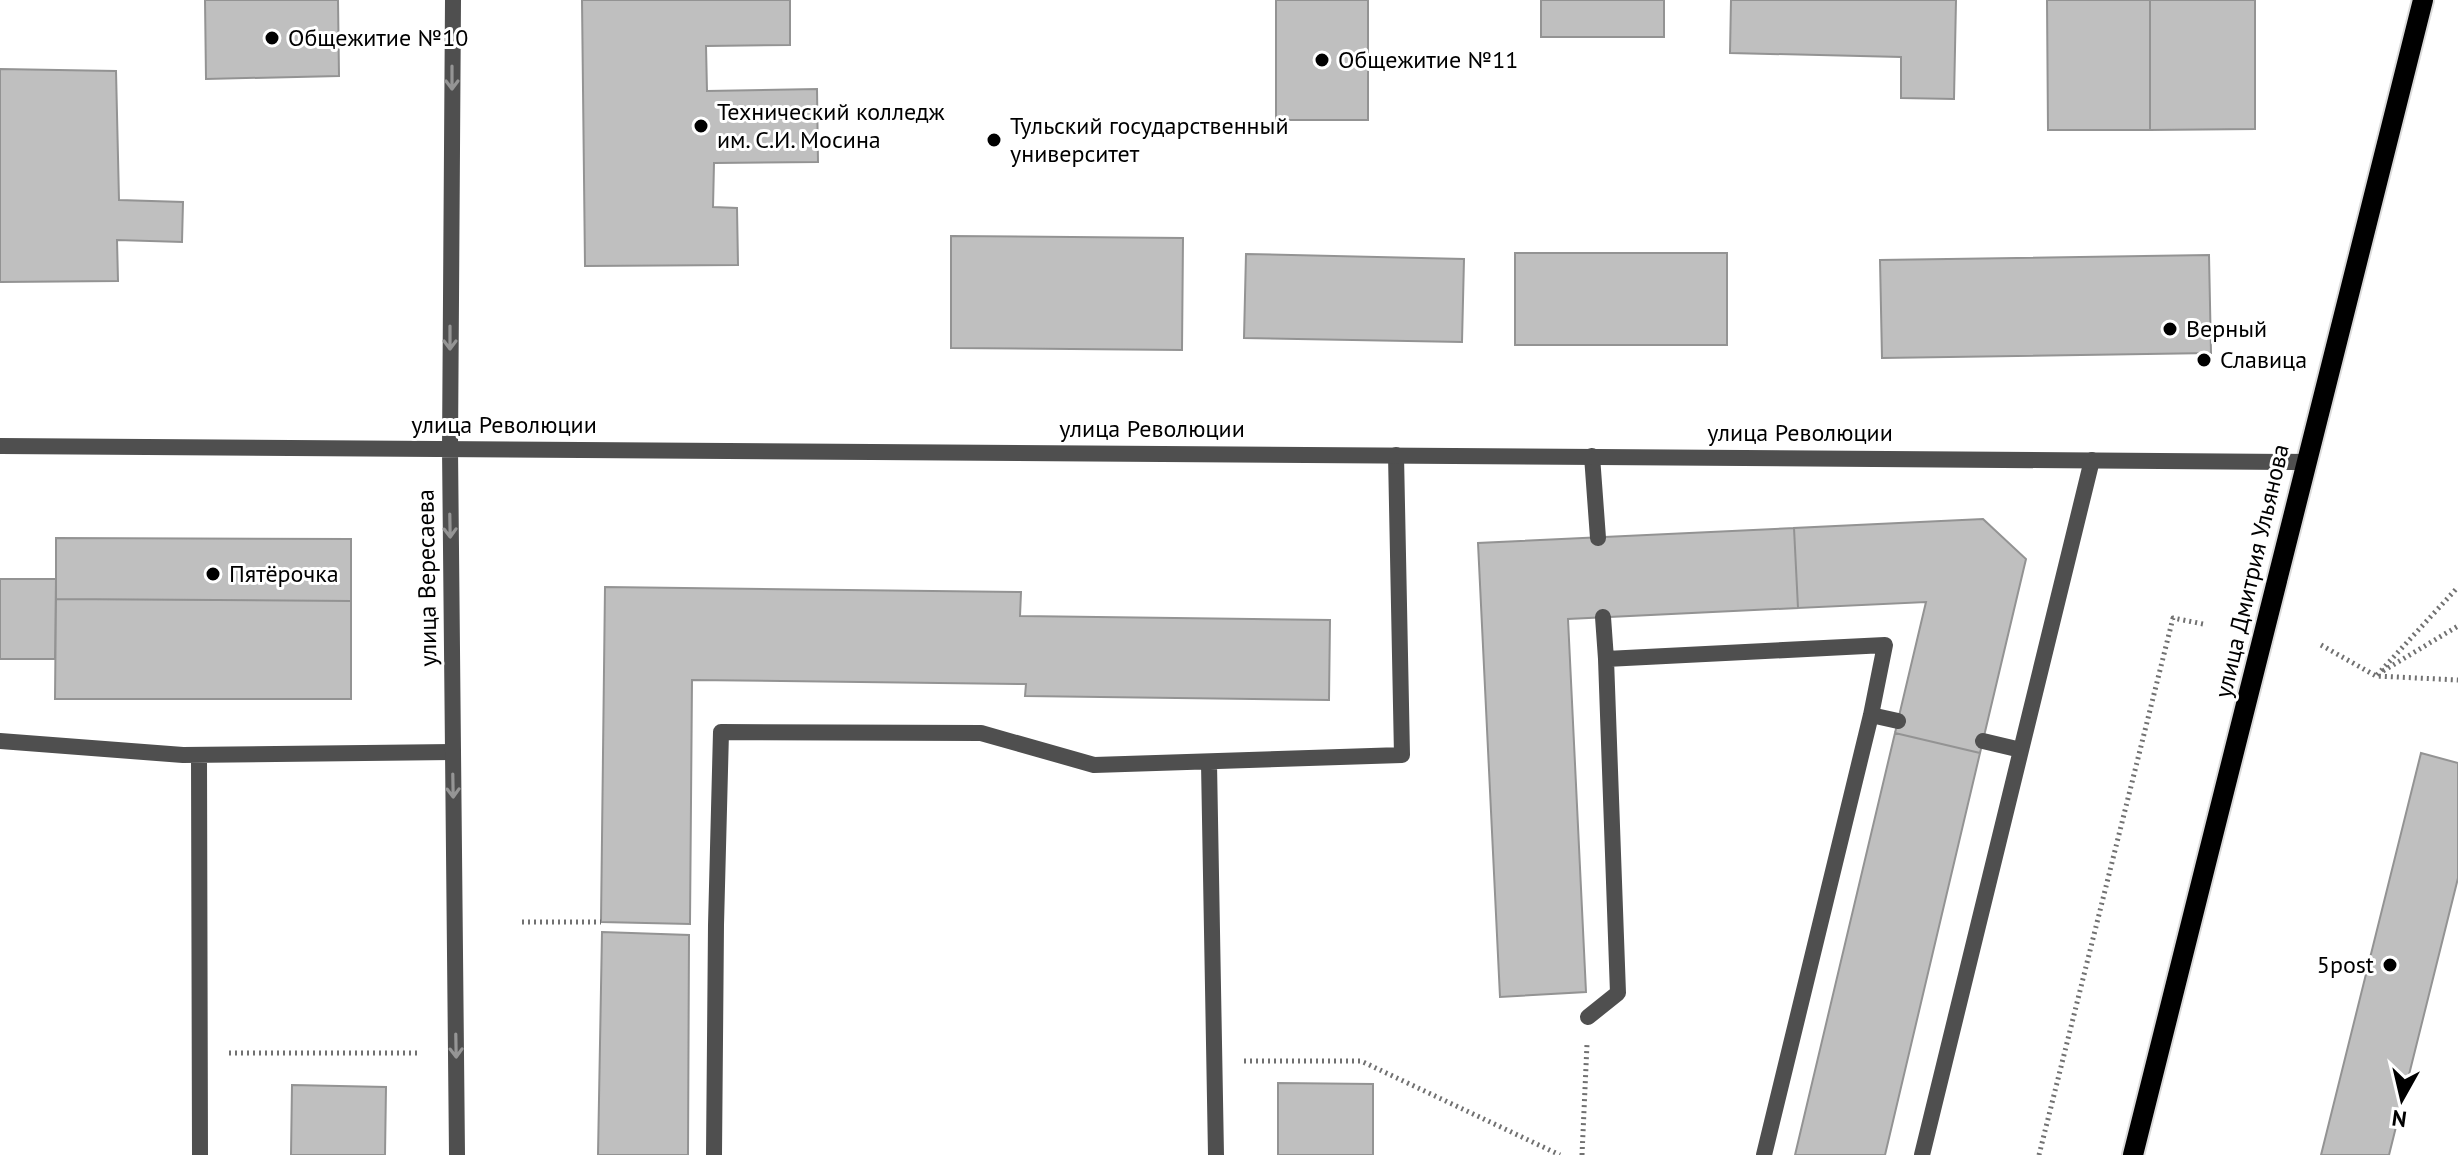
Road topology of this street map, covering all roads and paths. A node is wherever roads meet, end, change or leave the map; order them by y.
1 (453, 0) edge
2 (2423, 0) edge
3 (0, 446) edge
4 (450, 448) junction
5 (1396, 455) junction
6 (1592, 456) junction
7 (2092, 460) junction
8 (2304, 462) junction
9 (1598, 538) dead end
10 (2458, 587) edge
11 (1603, 617) dead end
12 (2203, 624) dead end
13 (2458, 626) edge
14 (2321, 645) dead end
15 (1606, 659) junction
16 (2376, 676) junction
17 (2458, 680) edge
18 (1871, 715) junction
19 (1898, 721) dead end
20 (0, 741) edge
21 (1983, 741) dead end
22 (2021, 750) junction
23 (453, 752) junction
24 (199, 756) junction
25 (1209, 763) junction
26 (522, 922) dead end
27 (601, 922) dead end
28 (1588, 1017) joint
29 (200, 1053) junction
30 (419, 1053) dead end
31 (1215, 1061) junction
32 (1539, 1145) junction
33 (200, 1155) edge
34 (457, 1155) edge
35 (714, 1155) edge
36 (1216, 1155) edge
37 (1538, 1155) edge
38 (1560, 1155) edge
39 (1582, 1155) edge
40 (1764, 1155) edge
41 (1922, 1155) edge
42 (2039, 1155) edge
43 (2133, 1155) edge

1 -> 4 street, улица Вересаева
2 - 8 main road, улица Дмитрия Ульянова
3 - 4 street, улица Революции
4 - 5 street, улица Революции
4 -> 23 street, улица Вересаева
5 - 6 street, улица Революции
5 - 25 street
6 - 7 street, улица Революции
6 - 9 street
7 - 8 street, улица Революции
7 - 22 street
8 - 43 main road, улица Дмитрия Ульянова
10 - 16 path
11 - 15 street
12 - 42 path
13 - 16 path
14 - 16 path
15 - 18 street
15 - 28 street
16 - 17 path
18 - 19 street
18 - 40 street
20 - 24 street
21 - 22 street
22 - 41 street
23 - 24 street
23 -> 34 street, улица Вересаева
24 - 29 street
25 - 31 street
25 - 35 street
26 - 27 path
28 - 39 path
29 - 30 path
29 - 33 street
31 - 32 path
31 - 36 street
32 - 37 path
32 - 38 path

